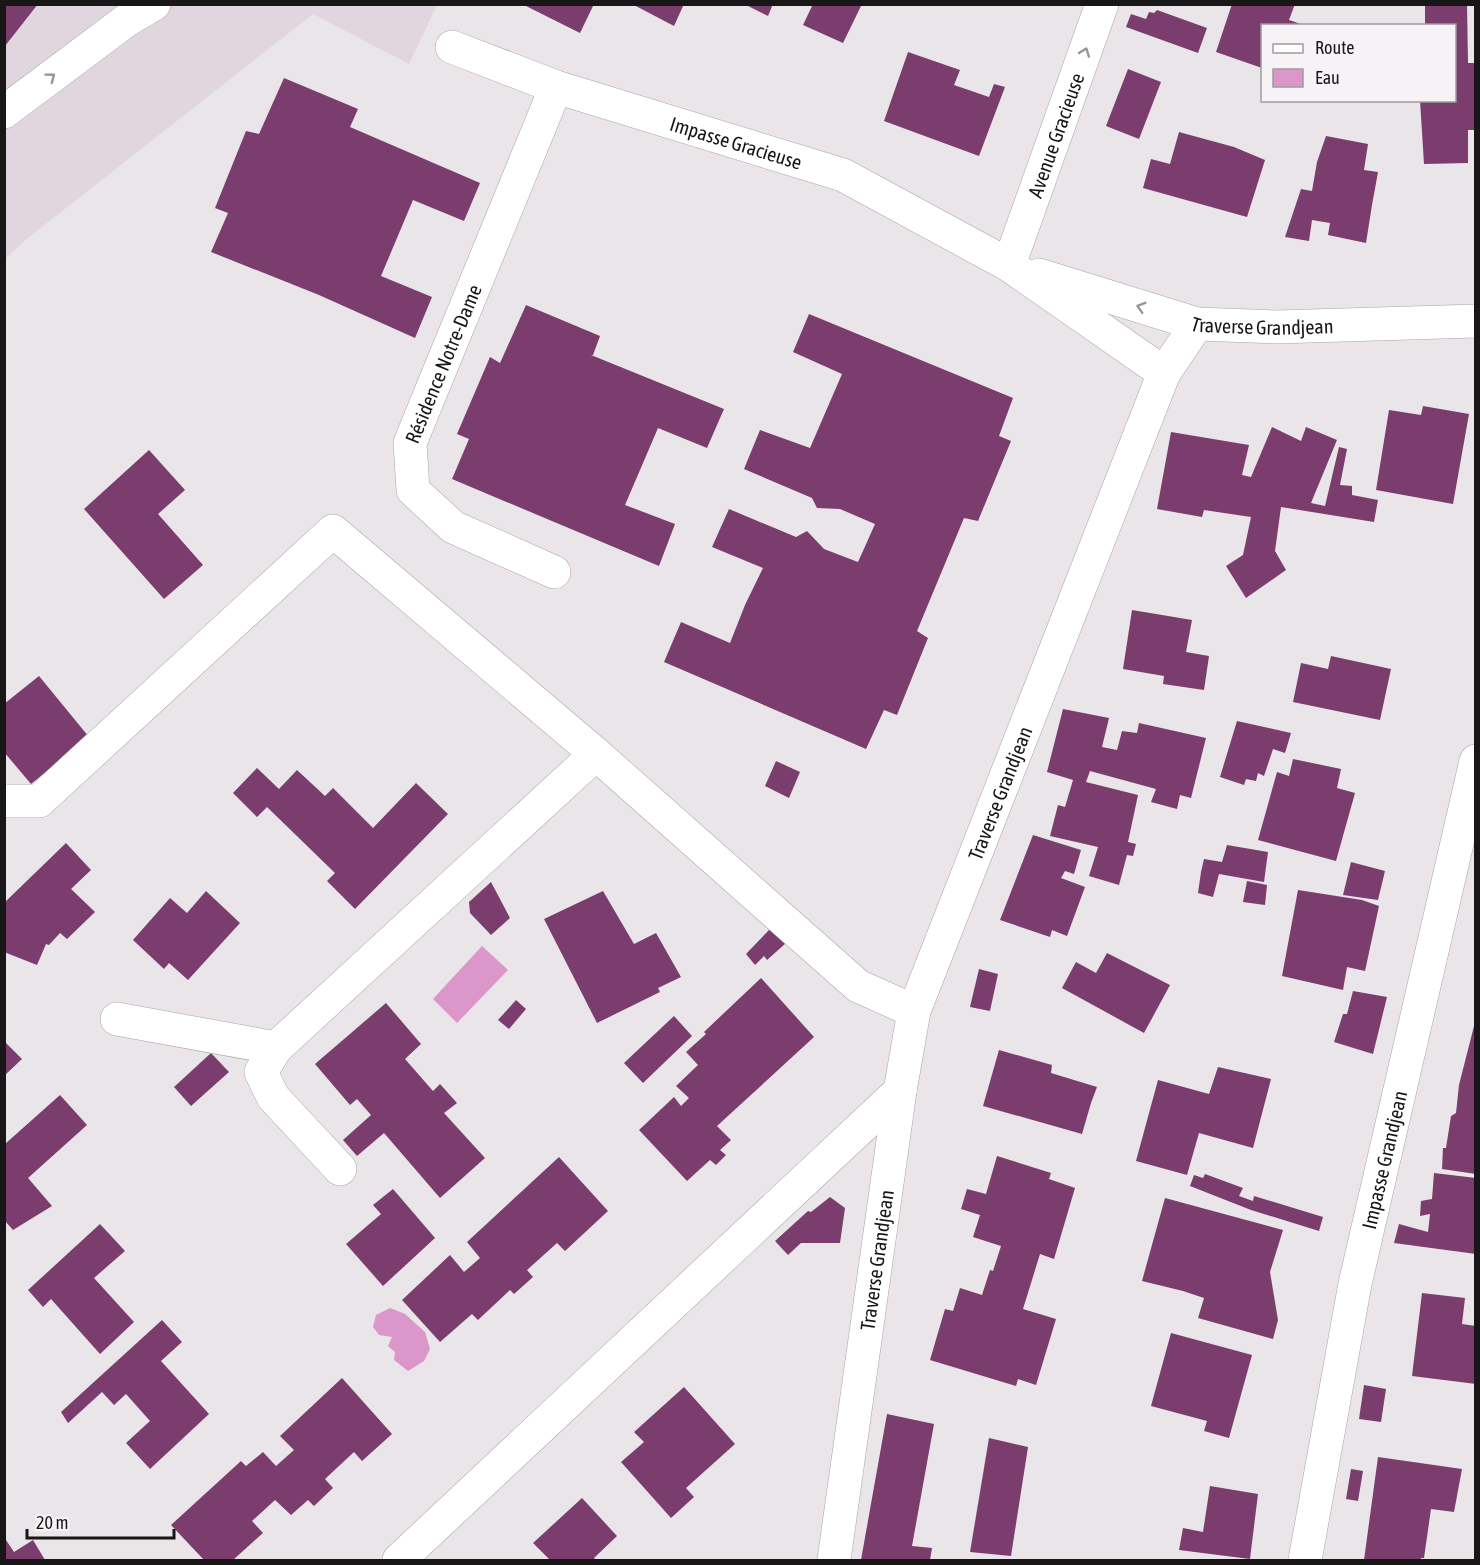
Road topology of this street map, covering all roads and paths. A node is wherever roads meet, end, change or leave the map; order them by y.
1 (154, 4) edge
2 (1102, 4) edge
3 (452, 47) dead end
4 (556, 87) junction
5 (4, 112) edge
6 (1009, 265) junction
7 (1476, 321) edge
8 (1197, 324) junction
9 (1164, 374) junction
10 (554, 572) dead end
11 (596, 754) junction
12 (1476, 761) edge
13 (4, 801) edge
14 (914, 1011) junction
15 (117, 1019) dead end
16 (276, 1048) junction
17 (900, 1091) junction
18 (340, 1169) dead end
19 (399, 1560) edge
20 (834, 1560) edge
21 (1305, 1560) edge

5 -> 1 street
6 -> 2 street, Avenue Gracieuse
3 - 4 street, Impasse Gracieuse
4 - 6 street, Impasse Gracieuse
4 - 10 street, Résidence Notre-Dame
8 -> 6 street, Impasse Gracieuse
6 - 9 street, Impasse Gracieuse
7 - 8 street, Traverse Grandjean
8 - 9 street, Traverse Grandjean
9 - 14 street, Traverse Grandjean
11 - 13 street
11 - 14 street
11 - 16 street
12 - 21 street, Impasse Grandjean
14 - 17 street, Traverse Grandjean
15 - 16 street
16 - 18 street
17 - 19 street
17 - 20 street, Traverse Grandjean

